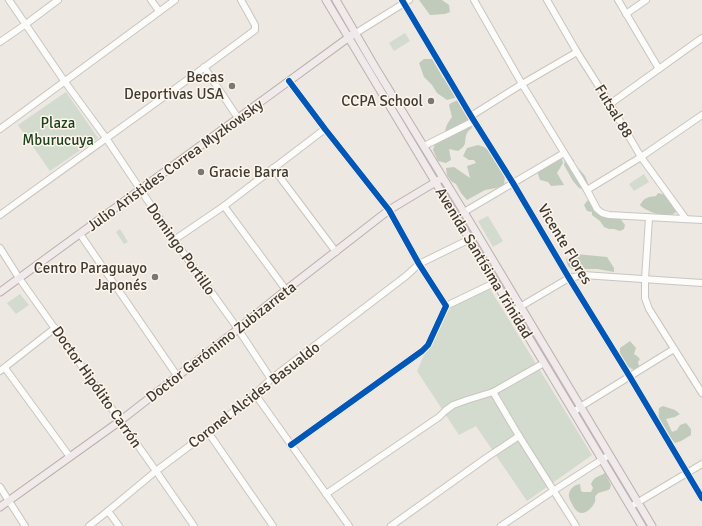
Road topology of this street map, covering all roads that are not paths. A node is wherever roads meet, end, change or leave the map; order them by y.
1 (9, 0) edge
2 (58, 0) edge
3 (151, 0) edge
4 (175, 0) edge
5 (240, 0) edge
6 (326, 0) edge
7 (336, 0) edge
8 (474, 0) edge
9 (547, 0) edge
10 (618, 0) edge
11 (646, 0) edge
12 (405, 1) edge
13 (159, 11) junction
14 (626, 14) junction
15 (26, 24) junction
16 (356, 33) junction
17 (349, 37) junction
18 (702, 38) edge
19 (0, 42) edge
20 (577, 52) junction
21 (204, 67) junction
22 (659, 68) junction
23 (290, 81) junction
24 (65, 82) junction
25 (522, 84) junction
26 (610, 104) junction
27 (702, 115) edge
28 (238, 118) junction
29 (473, 118) junction
30 (0, 129) edge
31 (325, 129) junction
32 (106, 138) junction
33 (424, 146) junction
34 (564, 153) junction
35 (641, 157) junction
36 (273, 168) junction
37 (443, 178) junction
38 (436, 182) junction
39 (513, 183) junction
40 (140, 190) junction
41 (587, 190) junction
42 (224, 206) junction
43 (389, 210) junction
44 (464, 212) junction
45 (0, 215) edge
46 (650, 218) junction
47 (686, 219) junction
48 (702, 220) edge
49 (80, 234) junction
50 (470, 239) junction
51 (174, 240) junction
52 (0, 248) edge
53 (336, 252) junction
54 (419, 264) junction
55 (19, 278) junction
56 (569, 278) junction
57 (645, 279) junction
58 (496, 282) junction
59 (702, 284) edge
60 (286, 290) junction
61 (0, 292) edge
62 (446, 306) junction
63 (520, 306) junction
64 (513, 311) junction
65 (55, 328) junction
66 (238, 329) junction
67 (674, 349) junction
68 (544, 363) junction
69 (2, 370) edge
70 (178, 377) junction
71 (630, 377) junction
72 (271, 379) junction
73 (702, 391) edge
74 (493, 392) junction
75 (255, 394) junction
76 (580, 407) junction
77 (574, 412) junction
78 (120, 421) junction
79 (208, 432) junction
80 (519, 436) junction
81 (291, 445) junction
82 (609, 455) junction
83 (70, 457) junction
84 (602, 460) junction
85 (702, 464) edge
86 (156, 471) junction
87 (687, 473) junction
88 (0, 487) edge
89 (553, 490) junction
90 (326, 494) junction
91 (702, 498) edge
92 (8, 501) junction
93 (638, 503) junction
94 (0, 507) edge
95 (631, 507) junction
96 (108, 511) junction
97 (25, 526) edge
98 (89, 526) edge
99 (119, 526) edge
100 (194, 526) edge
101 (273, 526) edge
102 (348, 526) edge
103 (391, 526) edge
104 (501, 526) edge
105 (576, 526) edge
106 (642, 526) edge
107 (652, 526) edge

1 - 15 street, Domingo Portillo
2 - 15 street
3 - 13 street
4 - 13 street
5 - 21 street
6 - 17 main road, Avenida Santísima Trinidad
7 - 16 main road, Avenida Santísima Trinidad
8 - 25 street
9 - 20 street, Futsal 88
10 - 14 street
11 - 14 street
12 - 16 street
12 - 29 street, Vicente Flores
13 - 24 street
14 - 22 street
15 - 19 street
15 - 24 street, Domingo Portillo
16 - 17 main road, Julio Aristides Correa Myzkowsky
16 - 33 main road, Avenida Santísima Trinidad
17 - 23 main road, Julio Aristides Correa Myzkowsky
17 - 38 main road, Avenida Santísima Trinidad
18 - 22 street
20 - 25 street
20 - 26 street, Futsal 88
21 - 28 street
21 - 32 street
22 - 26 street
23 - 28 main road, Julio Aristides Correa Myzkowsky
23 - 31 street
24 - 30 street
24 - 32 street, Domingo Portillo
25 - 29 street
25 - 34 street
26 - 35 street, Futsal 88
27 - 35 street
28 - 40 main road, Julio Aristides Correa Myzkowsky
29 - 33 street
29 - 39 street, Vicente Flores
31 - 36 street
31 - 43 street
32 - 40 street, Domingo Portillo
32 - 45 street
33 - 37 main road, Avenida Santísima Trinidad
34 - 39 street
34 - 41 street
35 - 41 street
35 - 47 street, Futsal 88
36 - 42 street
36 - 53 street
37 - 38 main road, Doctor Gerónimo Zubizarreta
37 - 44 main road, Avenida Santísima Trinidad
38 - 43 main road, Doctor Gerónimo Zubizarreta
38 - 50 main road, Avenida Santísima Trinidad
39 - 44 street
39 - 56 street, Vicente Flores
40 - 49 main road, Julio Aristides Correa Myzkowsky
40 - 51 street, Domingo Portillo
41 - 46 street
42 - 51 street
42 - 60 street
43 - 53 main road, Doctor Gerónimo Zubizarreta
43 - 54 street
44 - 63 main road, Avenida Santísima Trinidad
46 - 47 street
46 - 57 street
47 - 48 street
49 - 55 main road, Julio Aristides Correa Myzkowsky
49 - 70 street
50 - 54 street, Coronel Alcides Basualdo
50 - 58 main road, Avenida Santísima Trinidad
51 - 66 street, Domingo Portillo
52 - 55 street, Doctor Hipólito Carrón
53 - 60 main road, Doctor Gerónimo Zubizarreta
54 - 62 street
54 - 72 street, Coronel Alcides Basualdo
55 - 61 main road, Julio Aristides Correa Myzkowsky
55 - 65 street, Doctor Hipólito Carrón
56 - 57 street
56 - 63 street
56 - 71 street, Vicente Flores
57 - 59 street
57 - 67 street
58 - 62 street
58 - 64 main road, Avenida Santísima Trinidad
60 - 66 main road, Doctor Gerónimo Zubizarreta
62 - 81 street
63 - 64 street
63 - 76 main road, Avenida Santísima Trinidad
64 - 68 main road, Avenida Santísima Trinidad
65 - 69 street
65 - 78 street, Doctor Hipólito Carrón
66 - 70 main road, Doctor Gerónimo Zubizarreta
66 - 72 street, Domingo Portillo
67 - 71 street
67 - 73 street
68 - 74 street
68 - 77 main road, Avenida Santísima Trinidad
69 - 83 street
70 - 78 main road, Doctor Gerónimo Zubizarreta
71 - 76 street
71 - 87 street, Vicente Flores
72 - 75 street, Coronel Alcides Basualdo
74 - 80 street
74 - 90 street
75 - 79 street, Coronel Alcides Basualdo
75 - 81 street
76 - 77 street
76 - 82 main road, Avenida Santísima Trinidad
77 - 84 main road, Avenida Santísima Trinidad
78 - 83 main road, Doctor Gerónimo Zubizarreta
78 - 86 street, Doctor Hipólito Carrón
79 - 86 street, Coronel Alcides Basualdo
79 - 101 street
80 - 89 street
80 - 103 street
81 - 90 street
82 - 84 street
82 - 93 main road, Avenida Santísima Trinidad
83 - 92 main road, Doctor Gerónimo Zubizarreta
84 - 89 street
84 - 95 main road, Avenida Santísima Trinidad
85 - 87 street
86 - 96 street, Coronel Alcides Basualdo
86 - 100 street, Doctor Hipólito Carrón
87 - 91 street, Vicente Flores
87 - 93 street
88 - 92 street
89 - 104 street
89 - 105 street
90 - 102 street
92 - 94 main road, Doctor Gerónimo Zubizarreta
92 - 97 street
93 - 95 street
93 - 107 main road, Avenida Santísima Trinidad
95 - 106 main road, Avenida Santísima Trinidad
96 - 98 street, Coronel Alcides Basualdo
96 - 99 street

